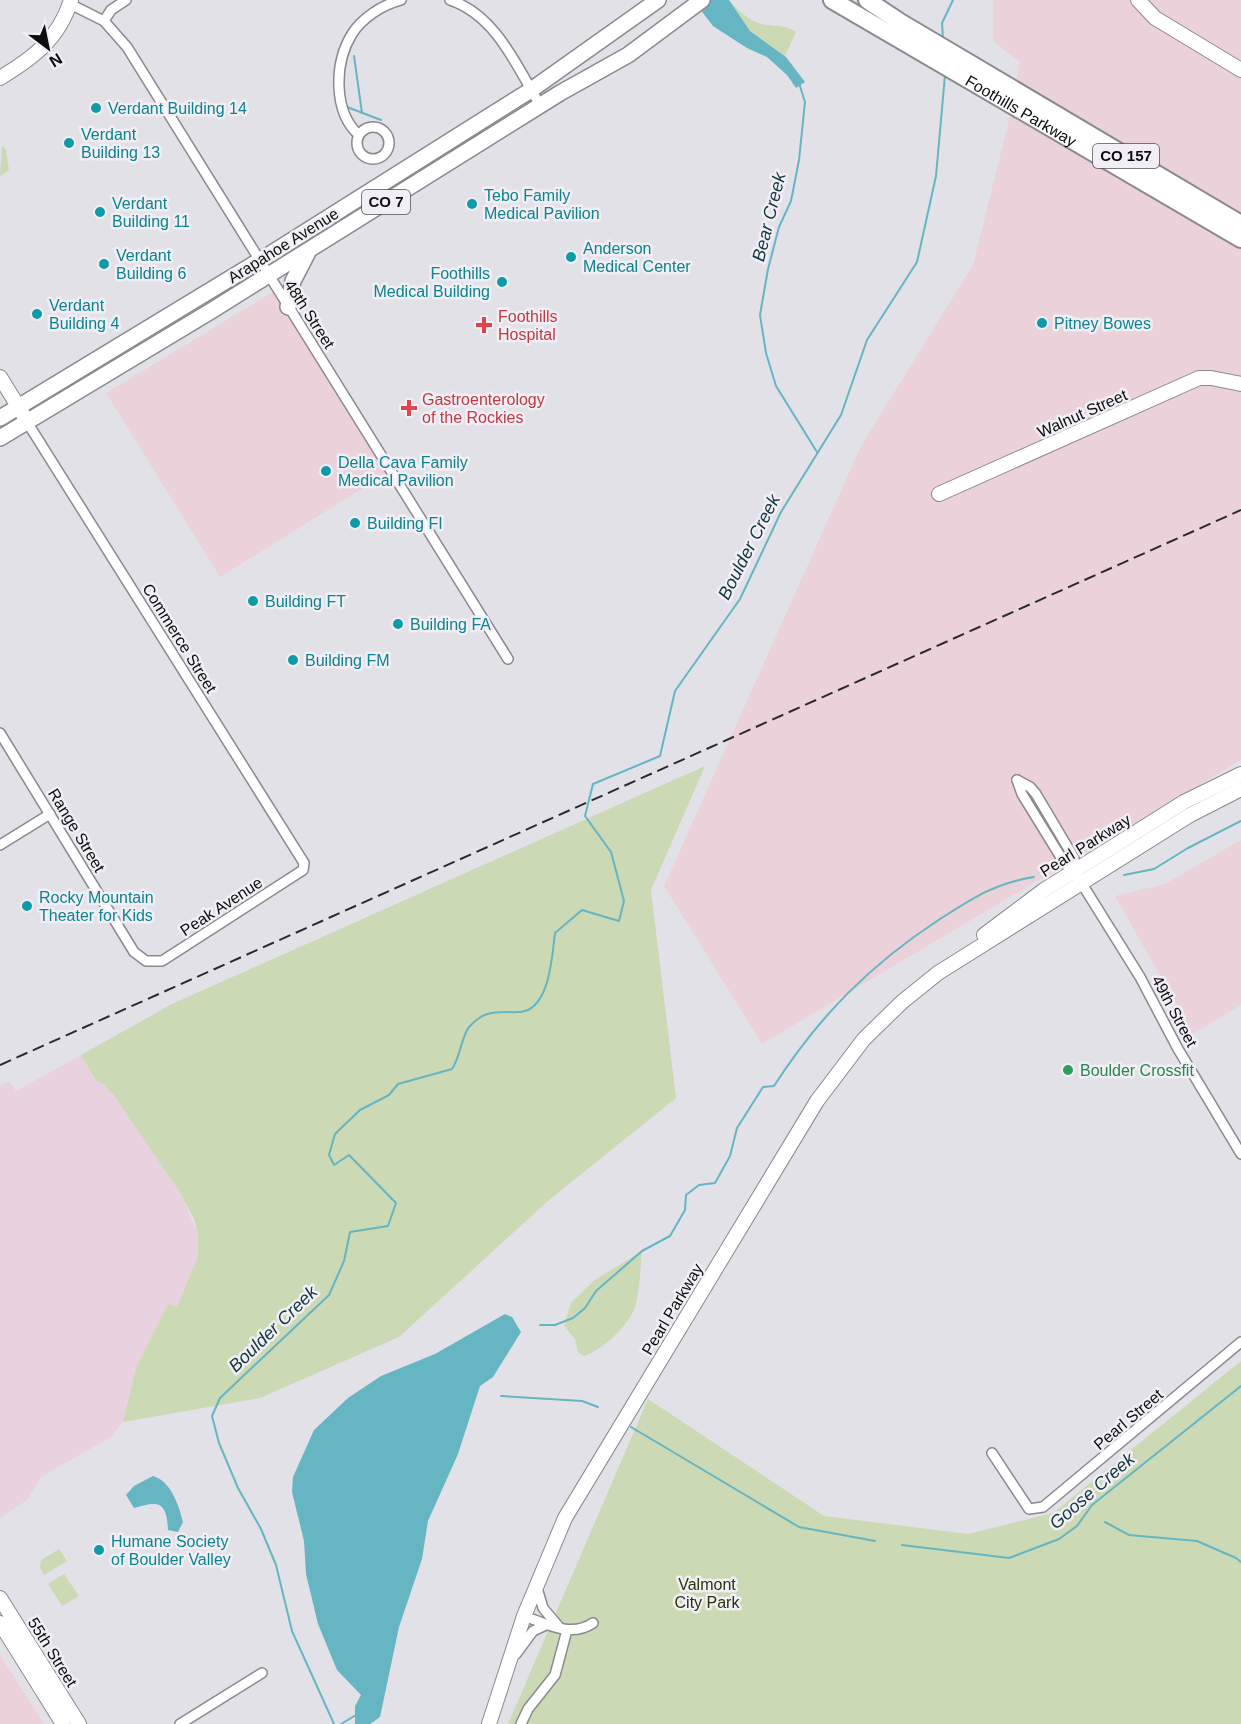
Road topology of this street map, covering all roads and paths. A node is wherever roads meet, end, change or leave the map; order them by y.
1 (126, 0) edge
2 (401, 0) edge
3 (450, 0) edge
4 (658, 0) edge
5 (832, 0) edge
6 (867, 0) edge
7 (1138, 0) edge
8 (70, 2) edge
9 (698, 3) edge
10 (104, 21) junction
11 (1241, 70) edge
12 (0, 78) edge
13 (531, 90) junction
14 (540, 105) junction
15 (359, 135) dead end
16 (1241, 224) edge
17 (1241, 239) edge
18 (309, 251) junction
19 (259, 261) junction
20 (268, 276) junction
21 (288, 307) junction
22 (0, 377) edge
23 (1241, 384) edge
24 (18, 407) junction
25 (0, 418) edge
26 (27, 422) junction
27 (0, 438) edge
28 (939, 494) dead end
29 (508, 659) dead end
30 (0, 733) edge
31 (1241, 774) edge
32 (1241, 789) edge
33 (50, 814) junction
34 (0, 845) edge
35 (303, 870) joint
36 (1077, 877) junction
37 (155, 963) joint
38 (1241, 1154) edge
39 (1241, 1342) edge
40 (992, 1453) dead end
41 (538, 1580) junction
42 (0, 1598) edge
43 (524, 1616) junction
44 (0, 1623) edge
45 (593, 1623) dead end
46 (548, 1624) junction
47 (564, 1629) junction
48 (507, 1669) junction
49 (262, 1673) dead end
50 (63, 1724) edge
51 (79, 1724) edge
52 (180, 1724) edge
53 (489, 1724) edge
54 (521, 1724) edge

1 - 10 street
2 - 15 street
3 - 13 street
4 - 13 main road, Arapahoe Avenue / CO 7
5 - 17 highway, Foothills Parkway / CO 157
6 - 16 highway, Foothills Parkway / CO 157
7 - 11 main road
8 - 10 street, 48th Street
8 - 12 main road
9 - 14 main road, Arapahoe Avenue / CO 7
10 - 19 street, 48th Street
13 - 14 street
13 - 19 main road, Arapahoe Avenue / CO 7
14 - 18 main road, Arapahoe Avenue / CO 7
18 - 20 main road, Arapahoe Avenue / CO 7
18 - 21 main road
19 - 20 street, 48th Street
19 - 24 main road, Arapahoe Avenue / CO 7
20 - 21 street, 48th Street
20 - 26 main road, Arapahoe Avenue / CO 7
21 - 29 street, 48th Street
22 - 24 main road
23 - 28 main road, Walnut Street
24 - 25 main road, Arapahoe Avenue / CO 7
24 - 26 main road
26 - 27 main road, Arapahoe Avenue / CO 7
26 - 35 street, Commerce Street
30 - 33 street, Range Street
31 - 36 main road, Pearl Parkway
32 - 36 main road, Pearl Parkway
33 - 34 street
33 - 37 street, Range Street
35 - 37 street, Peak Avenue
36 - 36 street
36 - 38 street, 49th Street
36 - 41 main road, Pearl Parkway
39 - 40 street, Pearl Street
41 - 43 main road, Pearl Parkway
41 - 47 street
42 - 51 main road, 55th Street
43 - 46 street
43 - 48 main road, Pearl Parkway
44 - 50 main road, 55th Street
45 - 47 street
46 - 47 street
46 - 48 street
47 - 54 street
48 - 53 main road, Pearl Parkway
49 - 52 street

